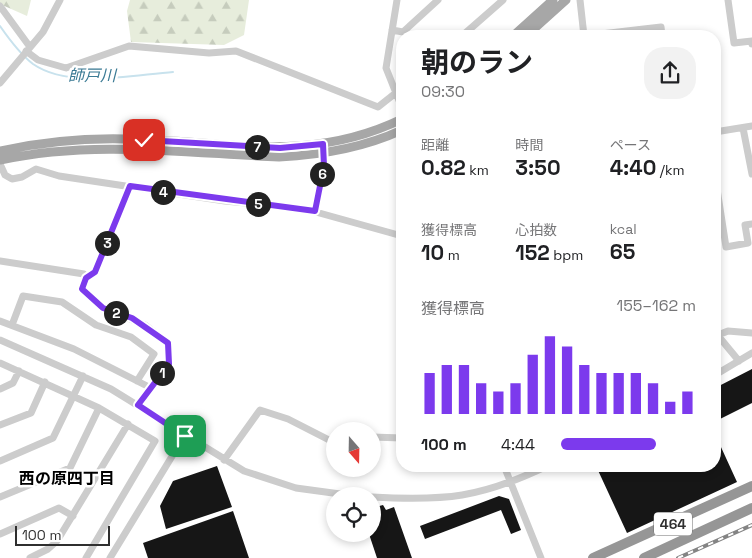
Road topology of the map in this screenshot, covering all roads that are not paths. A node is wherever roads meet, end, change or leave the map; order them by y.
1 (60, 0) edge
2 (397, 0) edge
3 (438, 0) edge
4 (501, 0) edge
5 (553, 0) edge
6 (566, 0) edge
7 (580, 0) edge
8 (728, 0) edge
9 (0, 6) edge
10 (392, 30) junction
11 (405, 30) edge
12 (468, 30) edge
13 (520, 30) edge
14 (533, 30) edge
15 (583, 30) edge
16 (635, 30) edge
17 (661, 30) edge
18 (396, 31) edge
19 (752, 44) edge
20 (28, 49) junction
21 (0, 83) edge
22 (396, 85) edge
23 (396, 92) edge
24 (396, 121) edge
25 (752, 126) edge
26 (743, 128) junction
27 (721, 131) edge
28 (396, 132) edge
29 (324, 149) junction
30 (0, 151) edge
31 (0, 162) edge
32 (752, 174) edge
33 (130, 186) junction
34 (315, 211) junction
35 (721, 215) edge
36 (752, 224) edge
37 (396, 234) edge
38 (1, 264) edge
39 (86, 278) junction
40 (0, 321) edge
41 (12, 324) junction
42 (721, 333) edge
43 (752, 333) edge
44 (0, 340) edge
45 (721, 340) edge
46 (752, 353) edge
47 (738, 361) junction
48 (0, 363) edge
49 (19, 371) junction
50 (721, 371) edge
51 (83, 376) junction
52 (137, 381) junction
53 (45, 382) junction
54 (151, 388) junction
55 (0, 389) edge
56 (74, 395) junction
57 (138, 405) junction
58 (99, 408) junction
59 (128, 424) junction
60 (0, 425) edge
61 (185, 436) junction
62 (381, 437) edge
63 (326, 438) edge
64 (396, 438) edge
65 (224, 460) junction
66 (0, 461) edge
67 (507, 472) edge
68 (535, 472) edge
69 (512, 483) junction
70 (752, 486) edge
71 (326, 492) edge
72 (0, 497) edge
73 (381, 497) edge
74 (752, 508) edge
75 (72, 516) junction
76 (0, 534) edge
77 (30, 558) edge
78 (86, 558) edge
79 (110, 558) edge
80 (541, 558) edge
81 (593, 558) edge
82 (644, 558) edge

1 - 20 street
2 - 10 street
3 - 11 street
4 - 12 street
5 - 13 main road
6 - 14 main road
7 - 15 street
8 - 19 street
9 - 20 street
10 - 18 street
10 - 22 street
16 - 17 street
20 - 21 street
20 - 23 street
24 - 29 main road
25 - 26 street
26 - 27 street
26 - 32 street
28 - 29 main road
29 - 30 main road
29 - 31 main road
29 - 34 street
31 - 33 street
33 - 34 street
33 - 39 street
34 - 37 street
35 - 36 street
38 - 39 street
39 - 54 street
40 - 41 street
41 - 52 street
41 - 52 street
42 - 43 street
44 - 51 street
45 - 47 street
46 - 47 street
47 - 50 street
48 - 49 street
49 - 53 street
49 - 55 street
51 - 56 street
51 - 57 street
52 - 54 street
53 - 56 street
53 - 60 street
54 - 57 street
56 - 58 street
56 - 66 street
57 - 61 street
58 - 59 street
58 - 72 street
59 - 75 street
59 - 78 street
61 - 65 street
61 - 79 street
62 - 64 street
63 - 65 street
65 - 71 street
67 - 69 street
68 - 69 street
69 - 73 street
69 - 80 street
70 - 81 highway, 464
74 - 82 highway, 464
75 - 76 street
75 - 77 street

